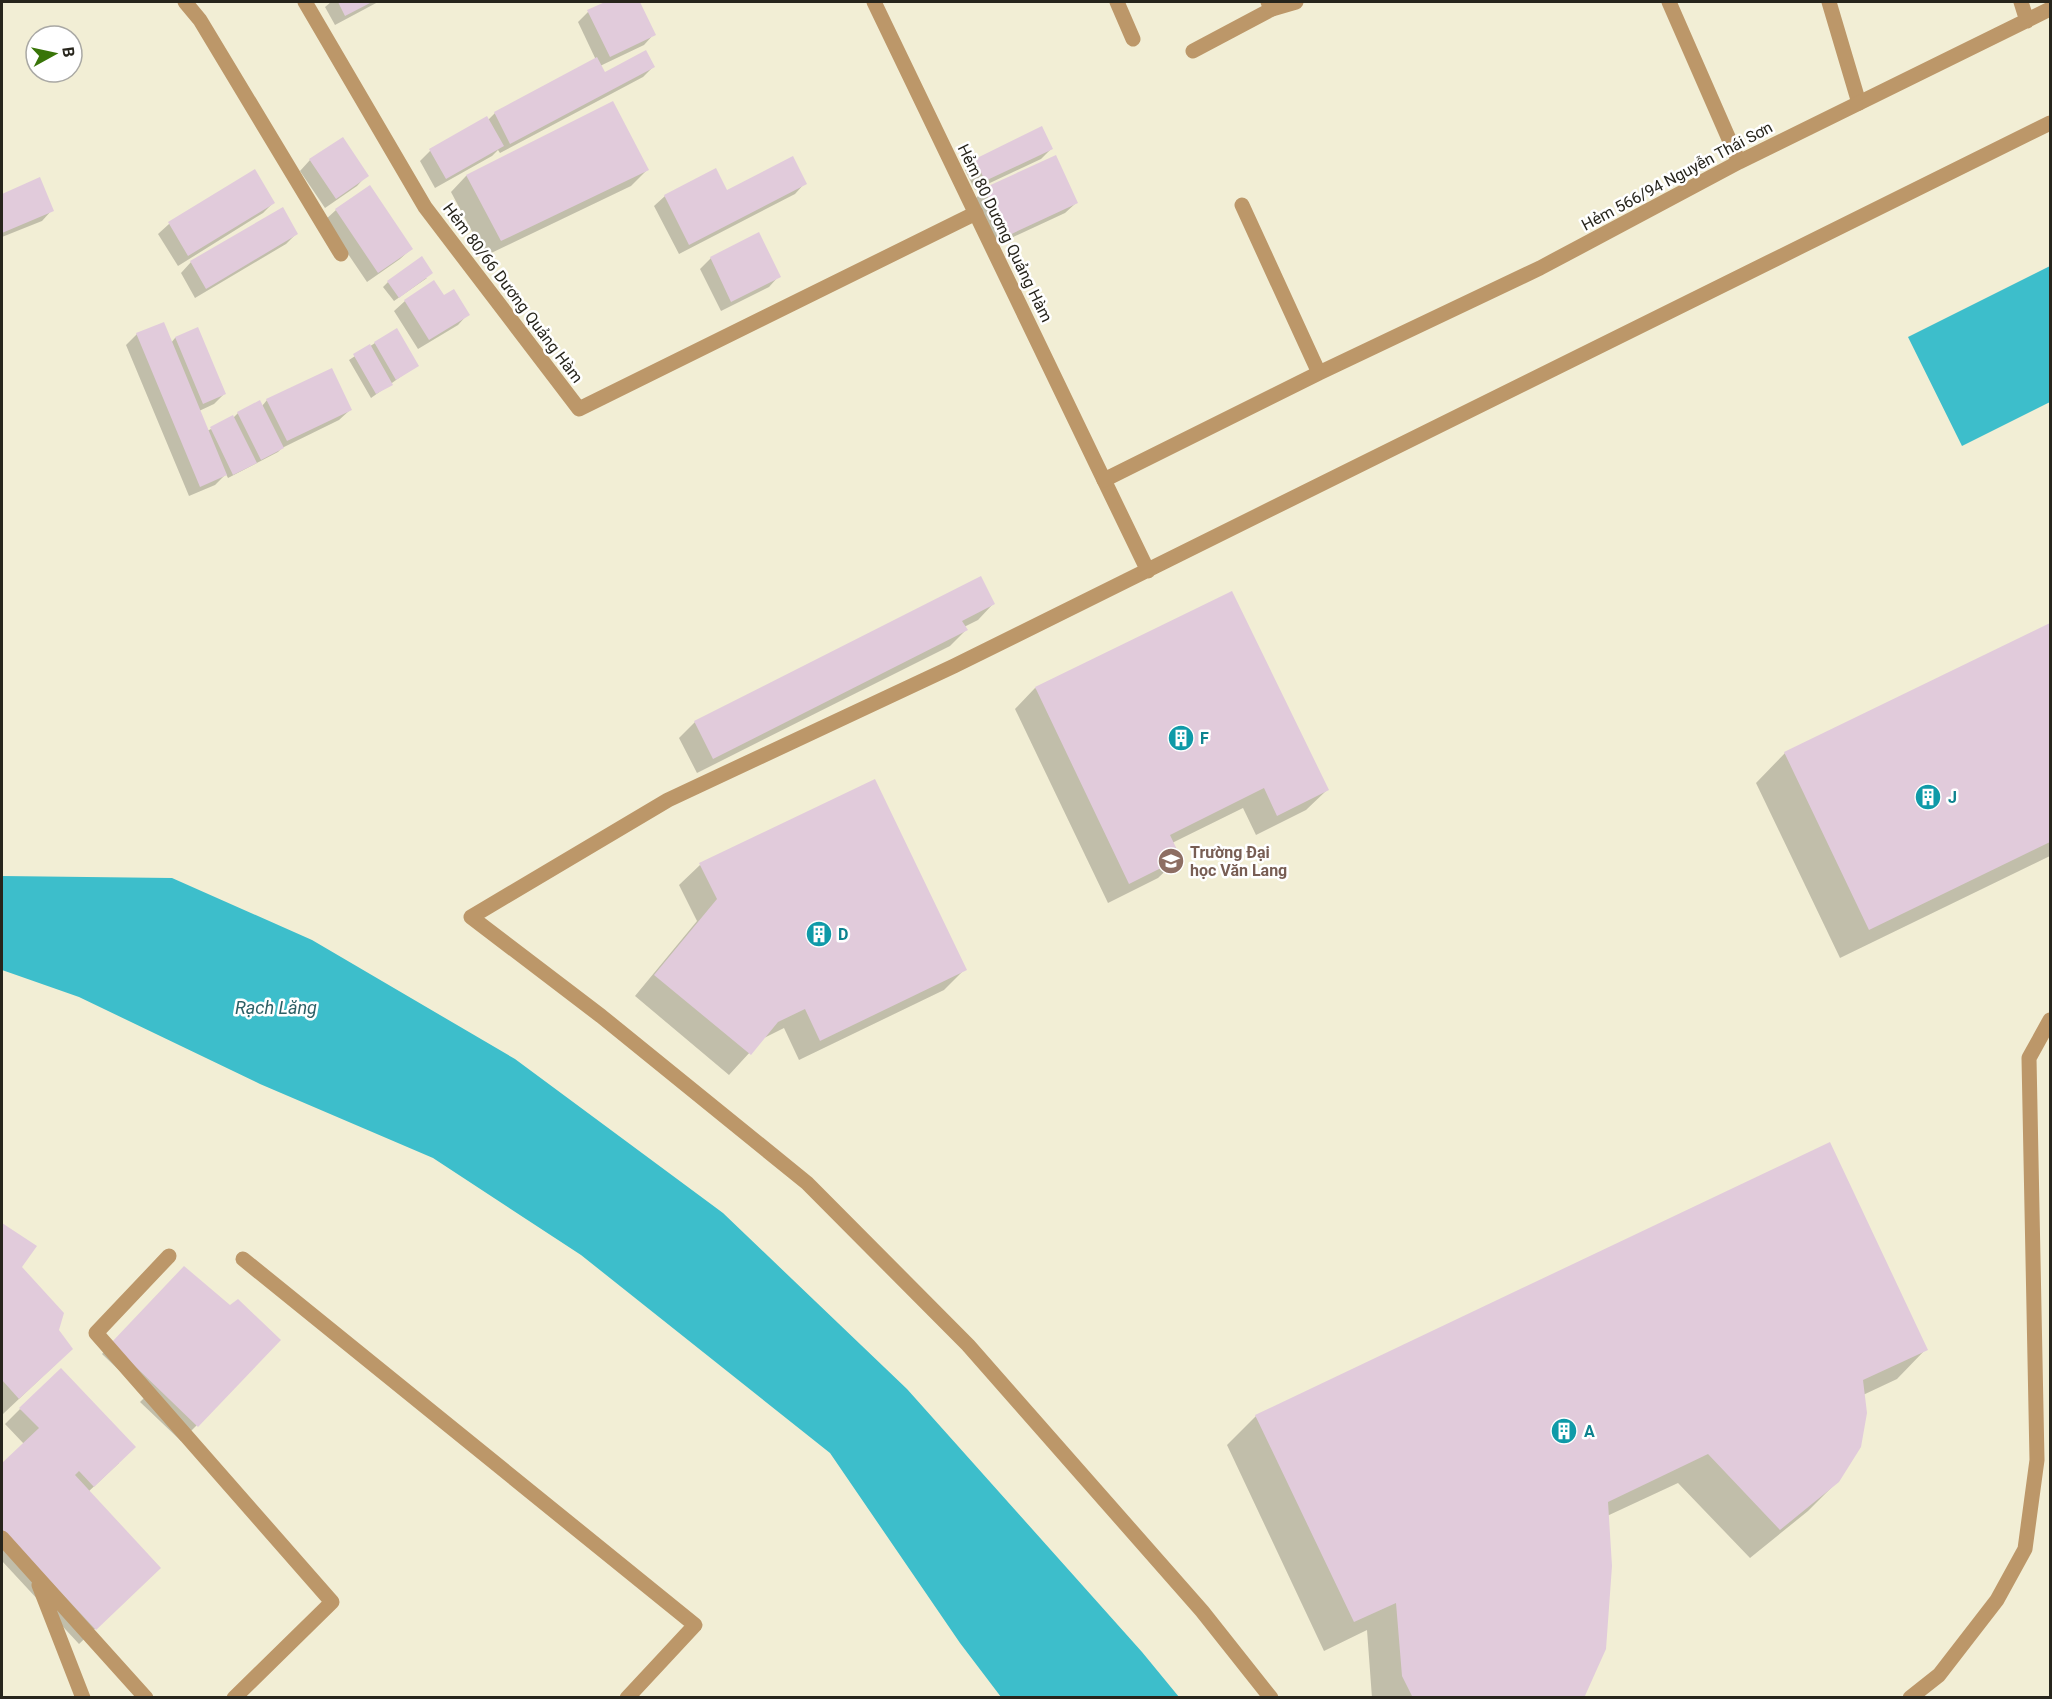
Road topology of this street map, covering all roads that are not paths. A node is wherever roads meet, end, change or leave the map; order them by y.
1 (185, 2) edge
2 (305, 2) edge
3 (874, 2) edge
4 (1117, 2) edge
5 (1296, 2) edge
6 (1669, 2) edge
7 (1829, 2) edge
8 (2021, 2) edge
9 (1270, 5) edge
10 (2050, 9) edge
11 (2027, 21) junction
12 (1133, 39) dead end
13 (1193, 51) dead end
14 (1859, 103) junction
15 (2050, 123) edge
16 (1739, 162) junction
17 (1242, 206) dead end
18 (976, 213) junction
19 (341, 254) dead end
20 (1319, 373) junction
21 (1104, 480) junction
22 (1148, 571) junction
23 (2050, 1020) edge
24 (169, 1256) dead end
25 (243, 1259) dead end
26 (2, 1538) edge
27 (36, 1576) junction
28 (83, 1698) edge
29 (146, 1698) edge
30 (234, 1698) edge
31 (627, 1698) edge
32 (1271, 1698) edge
33 (1910, 1698) edge

1 - 19 street
2 - 18 street, Hẻm 80/66 Dương Quảng Hàm
3 - 18 street, Hẻm 80 Dương Quảng Hàm
4 - 12 street
5 - 9 street
6 - 16 street
7 - 14 street
8 - 11 street
9 - 13 street
10 - 11 street, Hẻm 566/94 Nguyễn Thái Sơn
11 - 14 street, Hẻm 566/94 Nguyễn Thái Sơn
14 - 16 street, Hẻm 566/94 Nguyễn Thái Sơn
15 - 22 street
16 - 20 street, Hẻm 566/94 Nguyễn Thái Sơn
17 - 20 street
18 - 21 street, Hẻm 80 Dương Quảng Hàm
20 - 21 street, Hẻm 566/94 Nguyễn Thái Sơn
21 - 22 street, Hẻm 80 Dương Quảng Hàm
22 - 32 street
23 - 33 street
24 - 30 street
25 - 31 street
26 - 27 street
27 - 28 street
27 - 29 street

